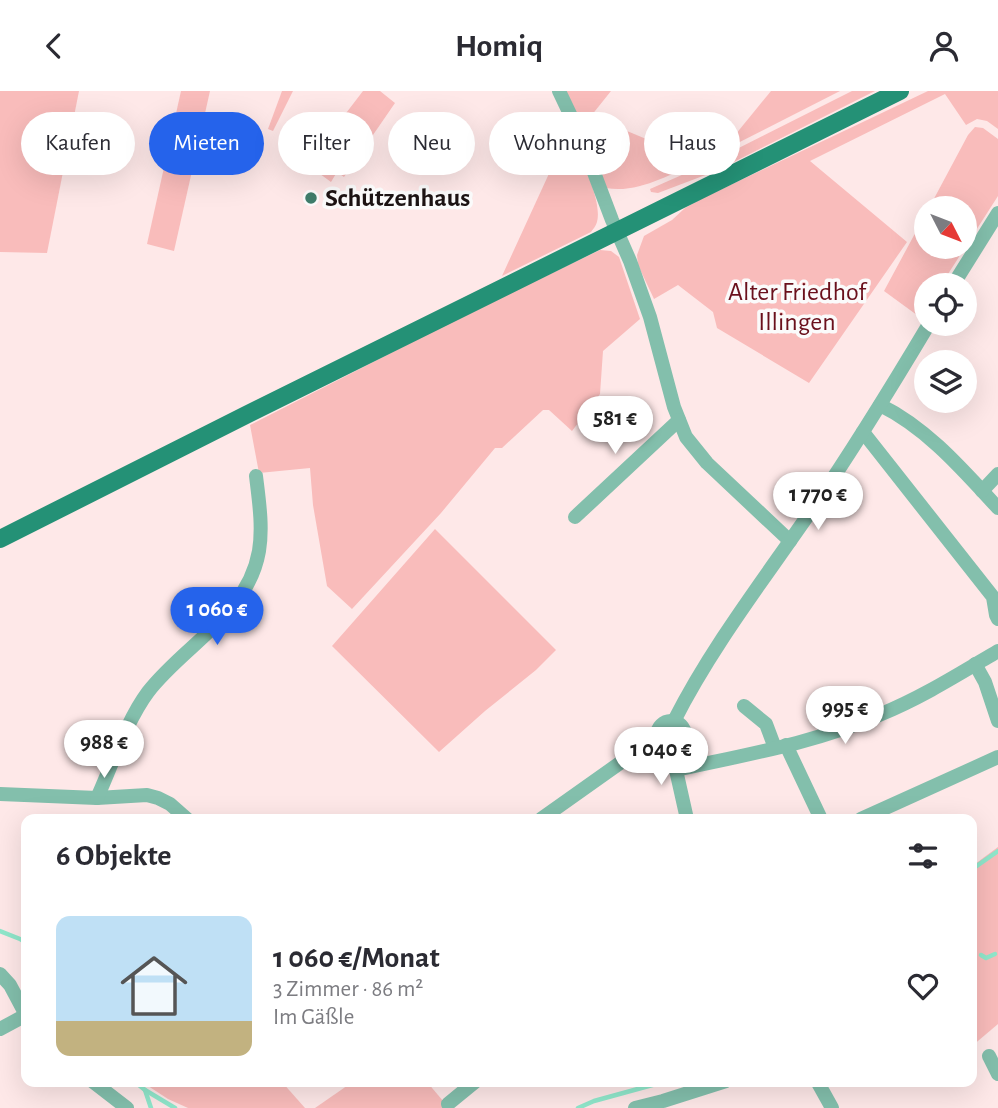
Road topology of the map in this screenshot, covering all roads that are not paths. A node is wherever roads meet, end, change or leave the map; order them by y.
1 (559, 91) edge
2 (900, 91) edge
3 (997, 218) edge
4 (616, 231) junction
5 (961, 273) edge
6 (922, 336) edge
7 (880, 405) junction
8 (679, 421) junction
9 (863, 432) junction
10 (998, 474) edge
11 (256, 477) dead end
12 (982, 491) junction
13 (998, 508) edge
14 (575, 517) dead end
15 (0, 539) edge
16 (790, 541) junction
17 (998, 619) edge
18 (998, 651) edge
19 (975, 664) junction
20 (744, 706) dead end
21 (997, 717) edge
22 (674, 721) junction
23 (658, 740) junction
24 (781, 746) junction
25 (674, 749) junction
26 (998, 757) edge
27 (676, 770) junction
28 (0, 794) edge
29 (97, 798) junction
30 (181, 814) edge
31 (548, 814) edge
32 (686, 814) edge
33 (818, 814) edge
34 (872, 814) edge
35 (0, 974) edge
36 (21, 1010) edge
37 (21, 1021) edge
38 (0, 1029) edge
39 (989, 1056) dead end
40 (998, 1073) edge
41 (100, 1087) edge
42 (469, 1087) edge
43 (714, 1087) edge
44 (820, 1087) edge
45 (448, 1104) dead end
46 (665, 1105) edge
47 (127, 1108) edge
48 (635, 1108) edge
49 (832, 1108) edge

1 - 4 street
2 - 4 main road
3 - 5 street
4 - 8 street
4 - 15 main road
6 - 7 street
7 - 9 street
7 - 12 street
8 - 14 street
8 - 16 street
9 - 16 street
9 - 17 street
10 - 12 street
11 - 29 street
12 - 13 street
16 - 22 street
18 - 19 street
19 - 21 street
19 - 24 street
20 - 24 street
22 - 23 street
22 - 25 street
23 - 25 street
23 - 31 street
24 - 27 street
24 - 33 street
25 - 27 street
26 - 34 street
27 - 32 street
28 - 29 street
29 - 30 street
35 - 36 street
37 - 38 street
39 - 40 street
41 - 47 street
42 - 45 street
43 - 46 street
44 - 49 street
46 - 48 street

